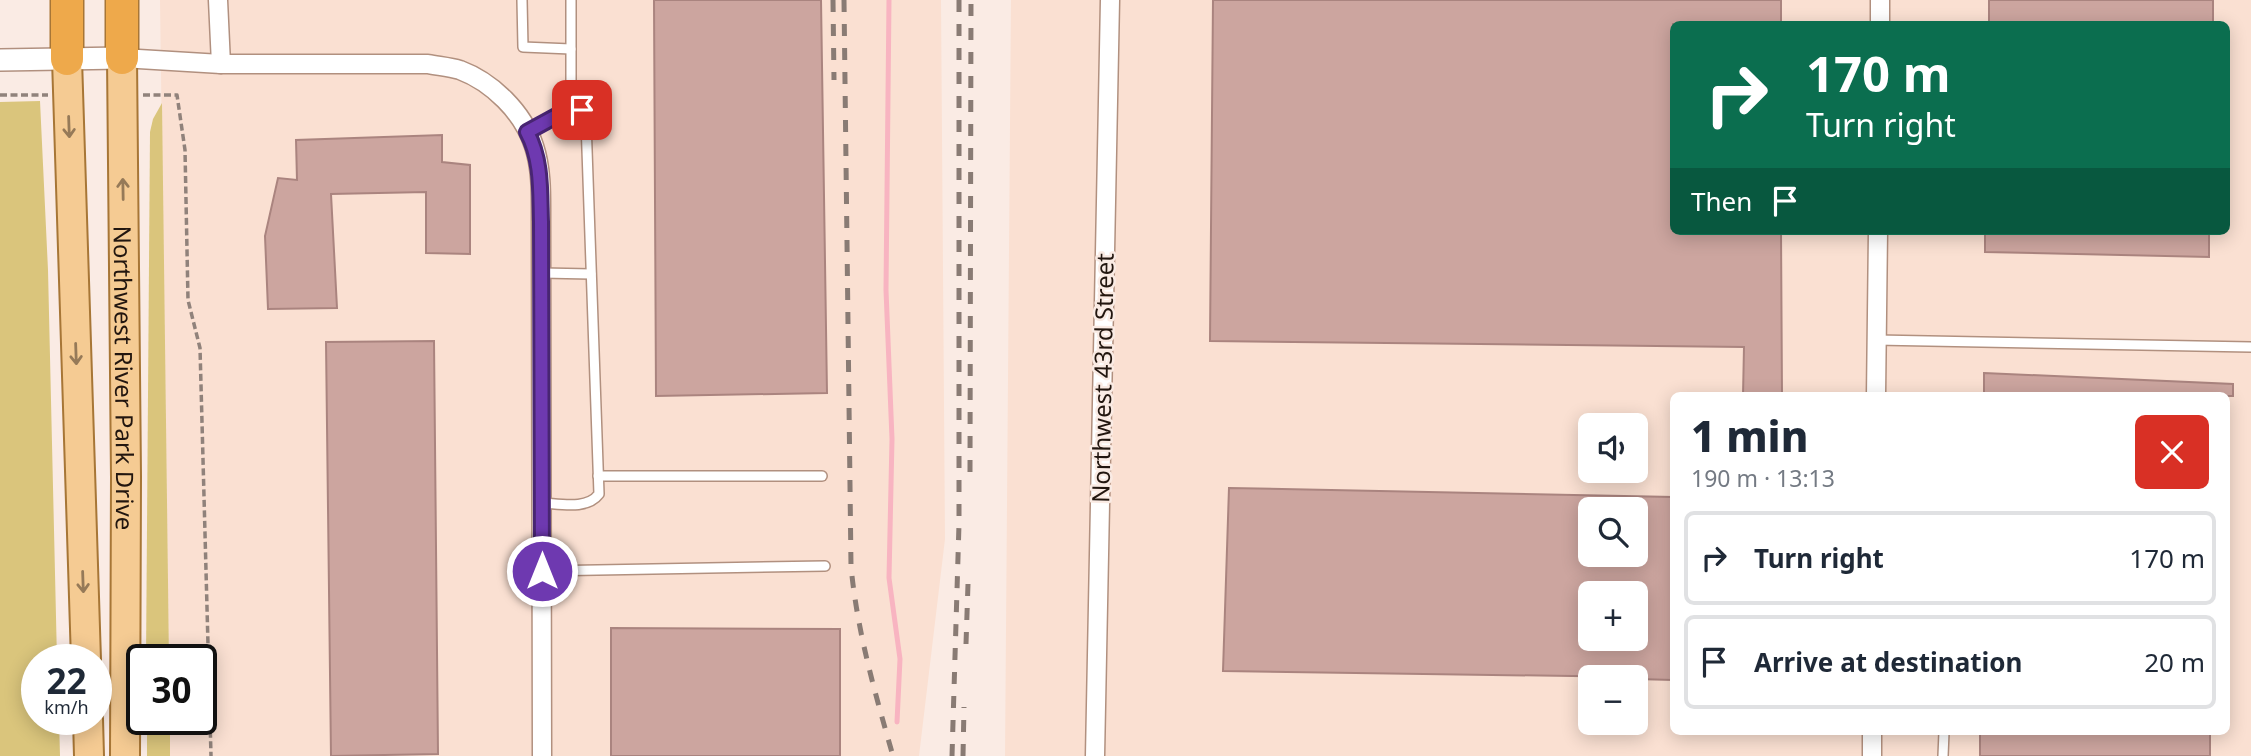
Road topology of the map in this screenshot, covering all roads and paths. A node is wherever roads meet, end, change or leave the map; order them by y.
1 (67, 0) edge
2 (122, 0) edge
3 (218, 0) edge
4 (522, 0) edge
5 (571, 0) edge
6 (1110, 0) edge
7 (1880, 0) edge
8 (1880, 21) edge
9 (571, 50) junction
10 (122, 58) junction
11 (67, 59) junction
12 (0, 60) edge
13 (221, 64) junction
14 (0, 95) edge
15 (122, 95) junction
16 (68, 96) junction
17 (571, 108) junction
18 (527, 132) junction
19 (1878, 235) edge
20 (542, 273) junction
21 (591, 274) junction
22 (1877, 340) junction
23 (2251, 347) edge
24 (1876, 392) edge
25 (598, 476) junction
26 (822, 476) dead end
27 (542, 503) junction
28 (825, 566) dead end
29 (542, 571) junction
30 (85, 644) edge
31 (88, 735) edge
32 (1872, 735) edge
33 (1944, 735) edge
34 (89, 756) edge
35 (125, 756) edge
36 (211, 756) edge
37 (542, 756) edge
38 (1095, 756) edge
39 (1872, 756) edge
40 (1943, 756) edge

1 - 11 highway, Northwest River Park Drive
2 - 10 highway, Northwest River Park Drive
3 - 13 street
4 - 9 lane
5 - 9 lane
6 - 38 street, Northwest 43rd Street
7 - 8 street
9 - 17 lane
10 - 11 street
10 - 13 street
10 - 15 main road, Northwest River Park Drive
11 - 12 street
11 - 16 main road, Northwest River Park Drive
13 - 18 street
14 - 16 path
35 -> 15 main road, Northwest River Park Drive
15 - 36 path
16 -> 30 main road, Northwest River Park Drive
17 - 18 lane
17 - 21 lane
18 - 20 street
19 - 22 street
20 - 21 lane
20 - 27 street
21 - 25 lane
22 - 23 lane
22 - 24 street
25 - 26 lane
25 - 27 lane
27 - 29 street
28 - 29 lane
29 - 37 street
31 - 34 main road
32 - 39 street
33 - 40 lane

